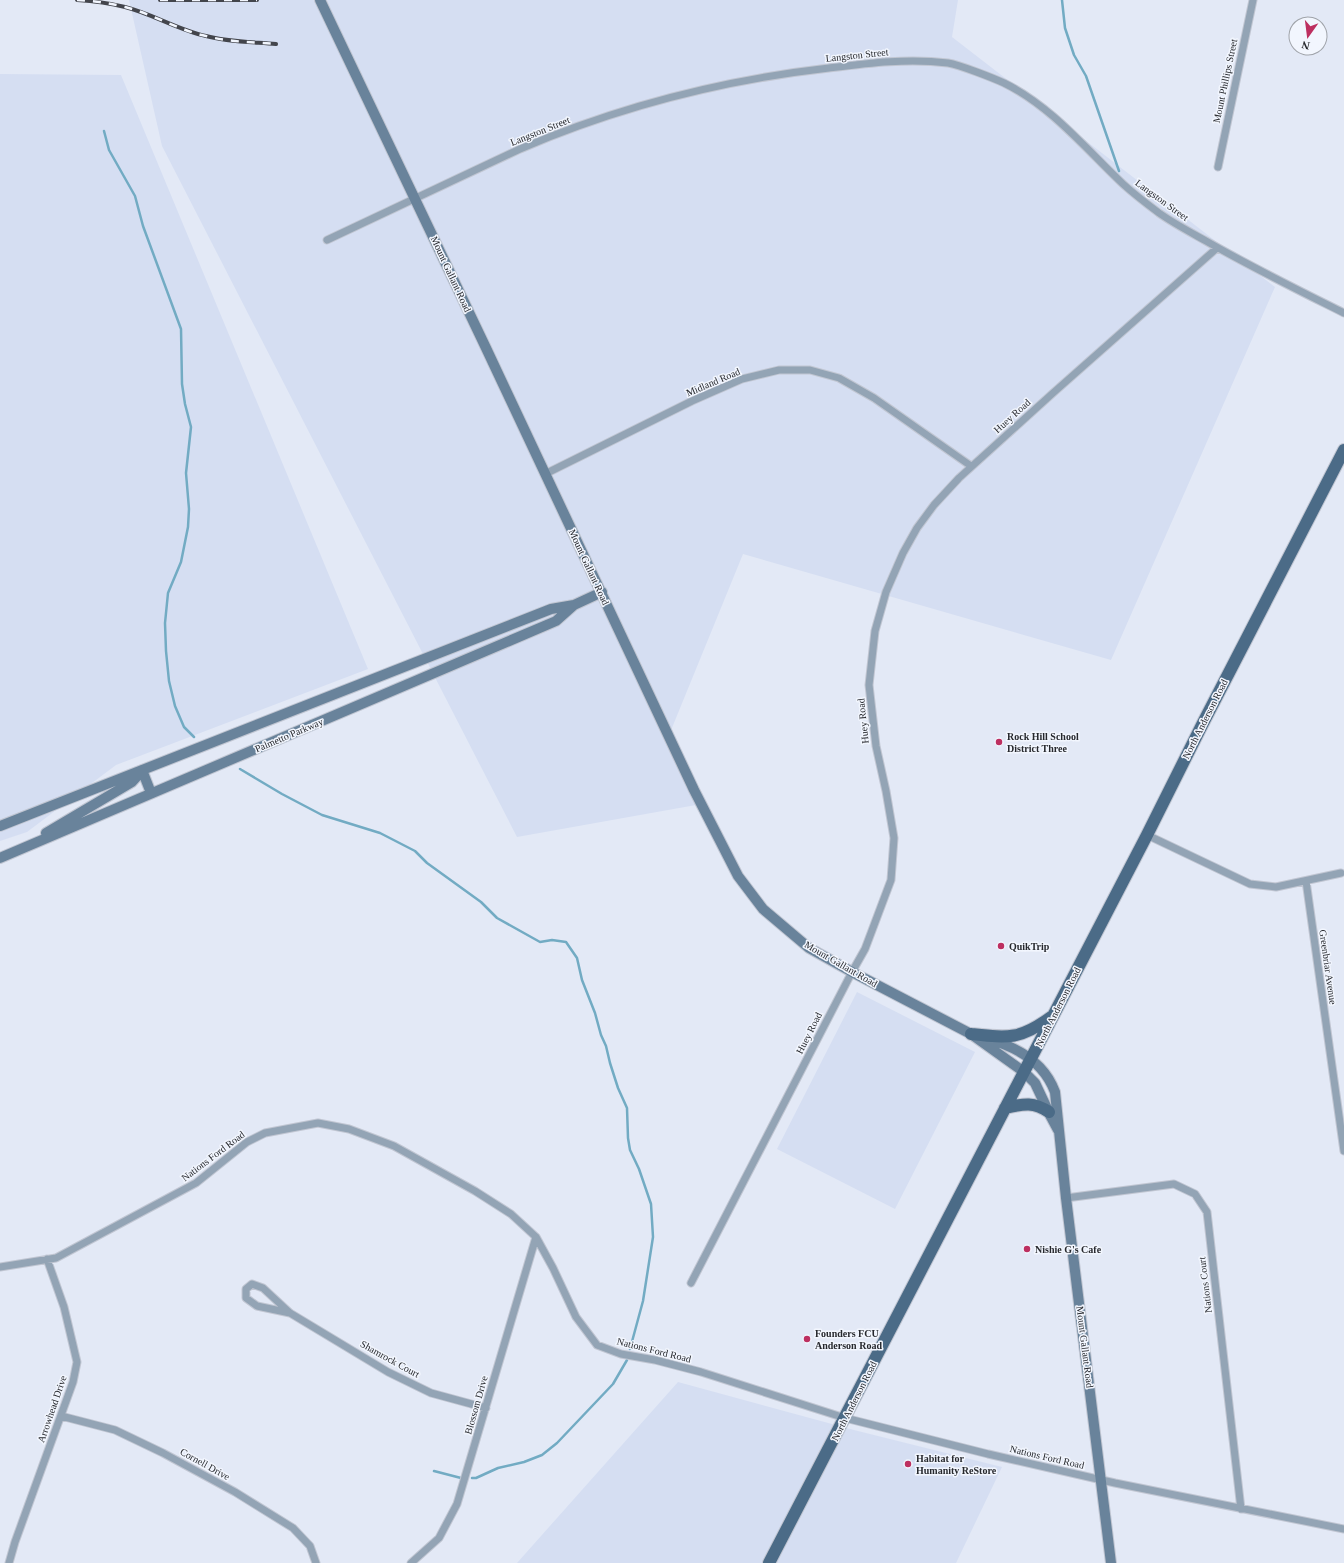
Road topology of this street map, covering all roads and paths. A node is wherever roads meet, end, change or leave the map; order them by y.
1 (320, 0) edge
2 (1253, 0) edge
3 (1218, 167) dead end
4 (415, 198) junction
5 (327, 240) dead end
6 (1217, 248) junction
7 (1344, 313) edge
8 (1344, 450) edge
9 (971, 466) junction
10 (545, 474) junction
11 (602, 592) junction
12 (574, 605) junction
13 (142, 770) junction
14 (151, 793) junction
15 (0, 826) edge
16 (1147, 835) junction
17 (34, 843) junction
18 (0, 858) edge
19 (1342, 872) dead end
20 (1306, 881) junction
21 (852, 972) junction
22 (1053, 1015) junction
23 (971, 1034) junction
24 (1031, 1059) junction
25 (1024, 1072) junction
26 (1005, 1108) junction
27 (1049, 1112) junction
28 (1058, 1130) junction
29 (1344, 1151) edge
30 (1066, 1198) junction
31 (536, 1237) junction
32 (47, 1259) junction
33 (0, 1267) edge
34 (691, 1283) dead end
35 (290, 1313) junction
36 (486, 1408) junction
37 (60, 1416) junction
38 (845, 1418) junction
39 (1101, 1480) junction
40 (1241, 1509) junction
41 (1344, 1529) edge
42 (9, 1563) edge
43 (316, 1563) edge
44 (411, 1563) edge
45 (769, 1563) edge
46 (1111, 1563) edge

1 - 4 street, Mount Gallant Road
2 - 3 street, Mount Phillips Street
4 - 5 street, Langston Street
4 - 6 street, Langston Street
4 - 10 street, Mount Gallant Road
6 - 7 street, Langston Street
6 - 9 street, Huey Road
8 - 16 main road, North Anderson Road
9 - 10 street, Midland Road
9 - 21 street, Huey Road
10 - 11 street, Mount Gallant Road
11 - 12 street, Palmetto Parkway
11 - 21 street, Mount Gallant Road
12 - 13 street, Palmetto Parkway
12 - 14 street, Palmetto Parkway
13 - 14 street
13 - 15 street, Palmetto Parkway
13 - 17 street
14 - 17 street, Palmetto Parkway
16 - 20 street
16 - 22 main road, North Anderson Road
17 - 18 street, Palmetto Parkway
19 - 20 street
20 - 29 street, Greenbriar Avenue
21 - 23 street, Mount Gallant Road
21 - 34 street, Huey Road
22 - 23 main road
22 - 24 main road, North Anderson Road
23 - 24 street, Mount Gallant Road
23 - 25 street, Mount Gallant Road
24 - 25 main road, North Anderson Road
24 - 28 street, Mount Gallant Road
25 - 26 main road, North Anderson Road
25 - 27 street, Mount Gallant Road
26 - 27 main road
26 - 38 main road, North Anderson Road
27 - 28 street, Mount Gallant Road
28 - 30 street, Mount Gallant Road
30 - 39 street, Mount Gallant Road
30 - 40 street, Nations Court
31 - 32 street, Nations Ford Road
31 - 36 street, Blossom Drive
31 - 38 street, Nations Ford Road
32 - 33 street, Nations Ford Road
32 - 37 street, Arrowhead Drive
35 - 35 street, Shamrock Court
35 - 36 street, Shamrock Court
36 - 44 street, Blossom Drive
37 - 42 street, Arrowhead Drive
37 - 43 street, Cornell Drive
38 - 39 street, Nations Ford Road
38 - 45 main road, North Anderson Road
39 - 40 street, Nations Ford Road
39 - 46 street, Mount Gallant Road
40 - 41 street, Nations Ford Road

